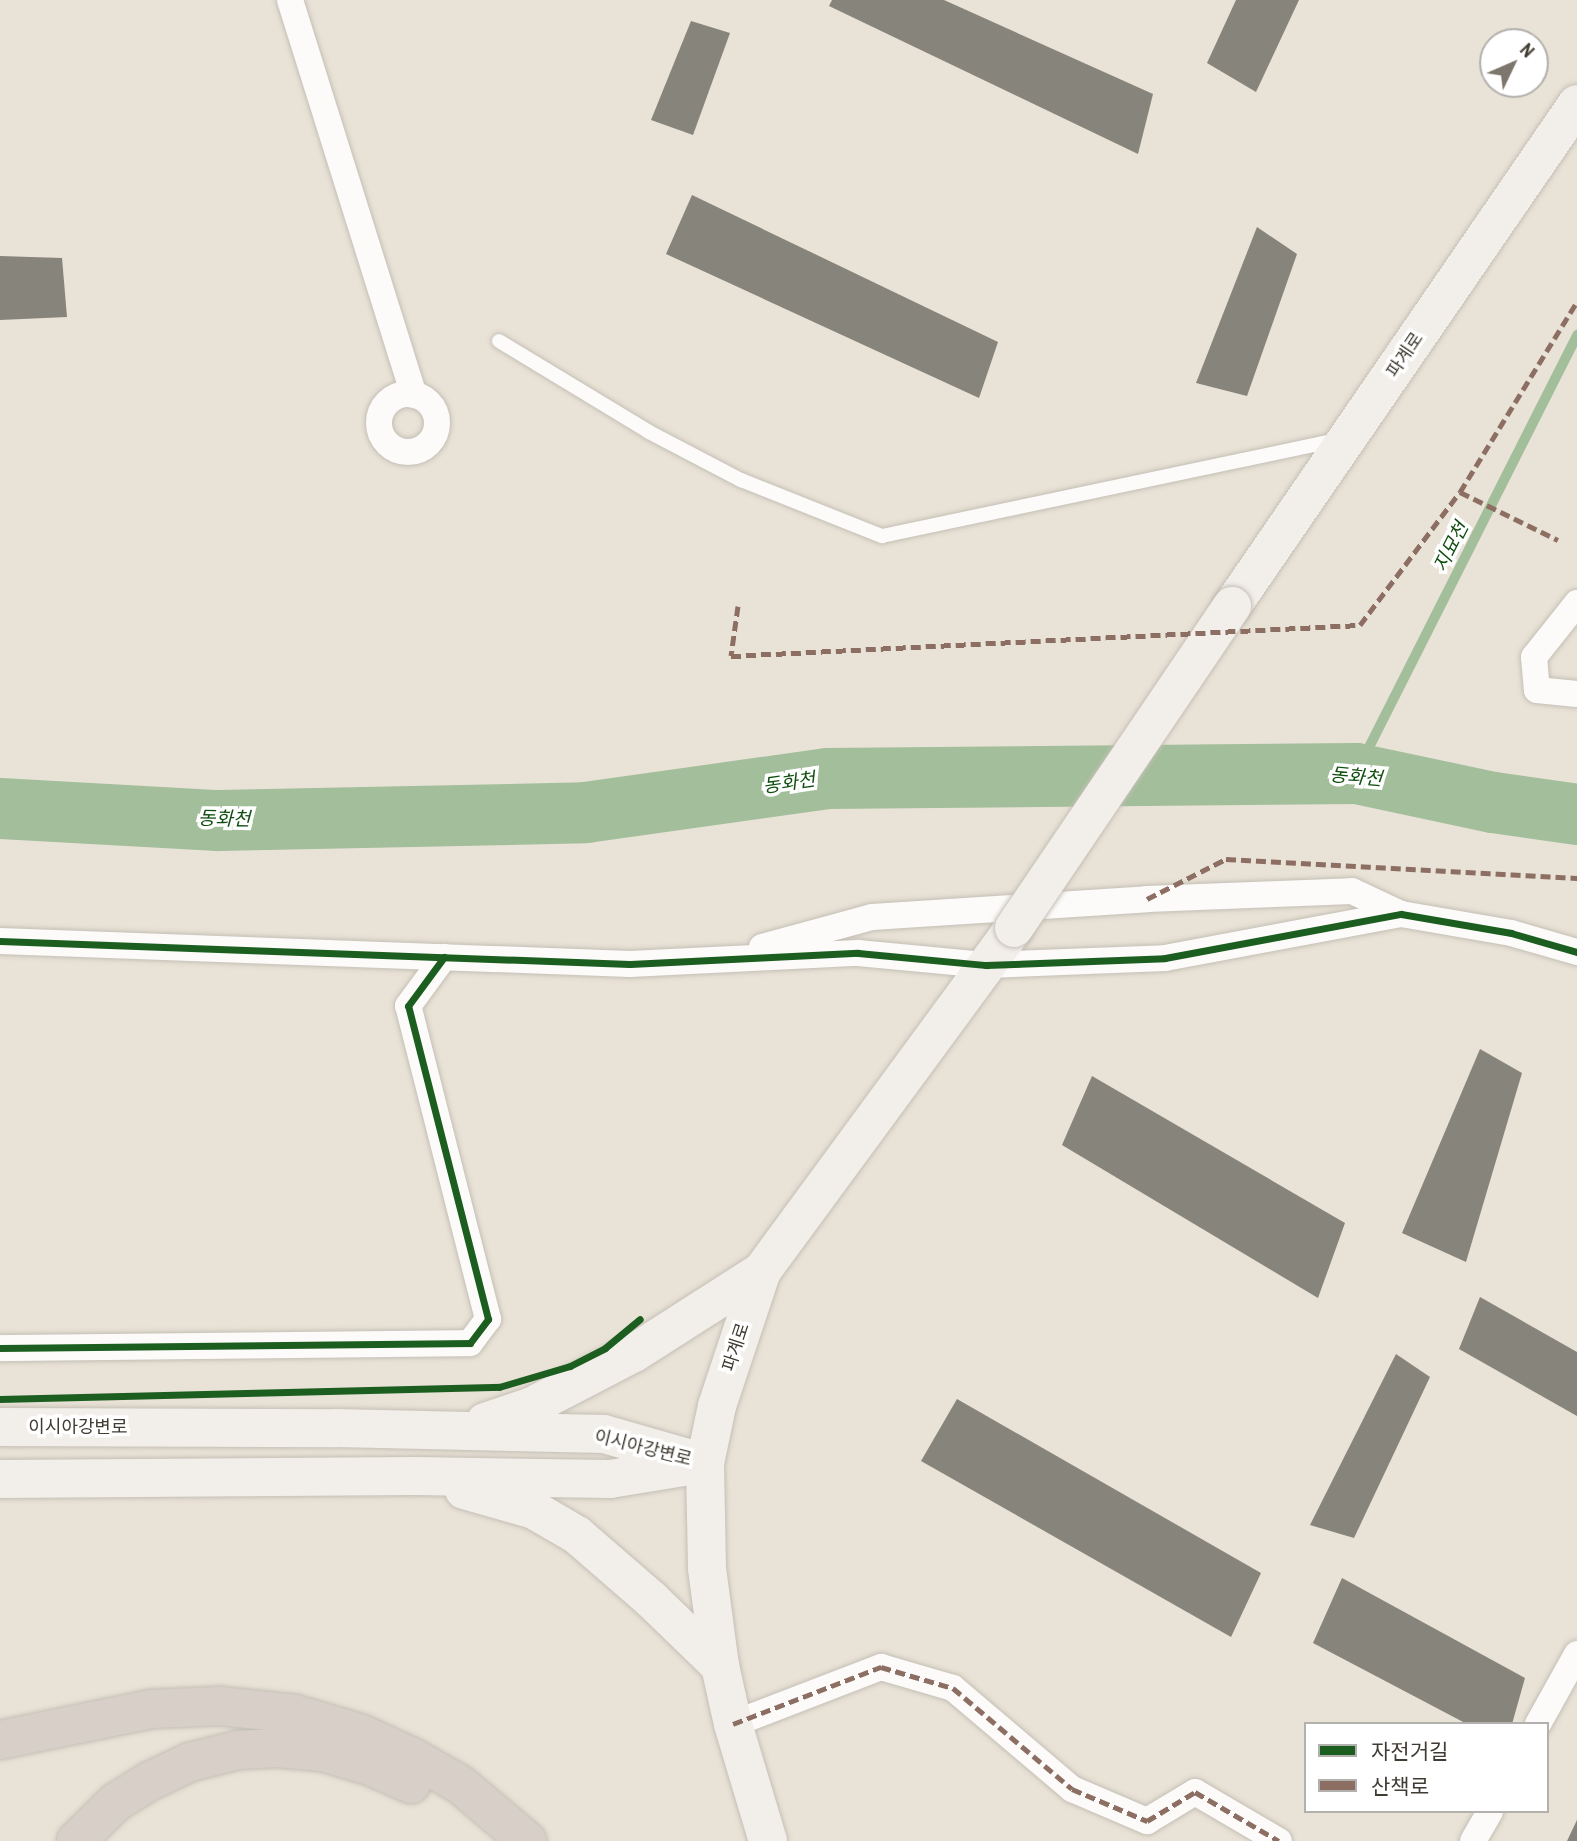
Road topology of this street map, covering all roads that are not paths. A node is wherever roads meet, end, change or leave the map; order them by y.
1 (290, 0) edge
2 (1577, 104) edge
3 (499, 341) dead end
4 (414, 395) dead end
5 (1348, 438) junction
6 (1577, 603) edge
7 (1577, 694) edge
8 (1401, 914) junction
9 (0, 941) edge
10 (1577, 952) edge
11 (444, 957) junction
12 (714, 961) junction
13 (986, 965) junction
14 (762, 1271) junction
15 (0, 1348) edge
16 (0, 1427) edge
17 (463, 1430) junction
18 (705, 1463) junction
19 (415, 1476) junction
20 (0, 1479) edge
21 (1577, 1654) edge
22 (720, 1666) junction
23 (1539, 1722) edge
24 (733, 1724) junction
25 (0, 1740) edge
26 (1489, 1813) edge
27 (75, 1841) edge
28 (487, 1841) edge
29 (527, 1841) edge
30 (768, 1841) edge
31 (1279, 1841) edge
32 (1473, 1841) edge

1 - 4 street
2 - 5 main road, 파계로
3 - 5 lane
5 - 13 main road, 파계로, bridge
6 - 7 street
8 - 10 street
8 - 12 street
8 - 13 street
9 - 11 street
11 - 12 street
11 - 15 street
12 - 13 street
13 - 14 main road, 파계로
14 - 17 main road
14 - 18 main road, 파계로
16 - 17 main road, 이시아강변로
17 - 18 main road, 이시아강변로
18 - 19 main road, 이시아강변로
18 - 22 main road, 파계로
19 - 20 main road, 이시아강변로
19 - 22 main road
21 - 23 street
22 - 24 main road, 파계로
24 - 30 main road, 파계로
24 - 31 street
25 - 29 highway
26 - 32 street
27 - 28 highway

